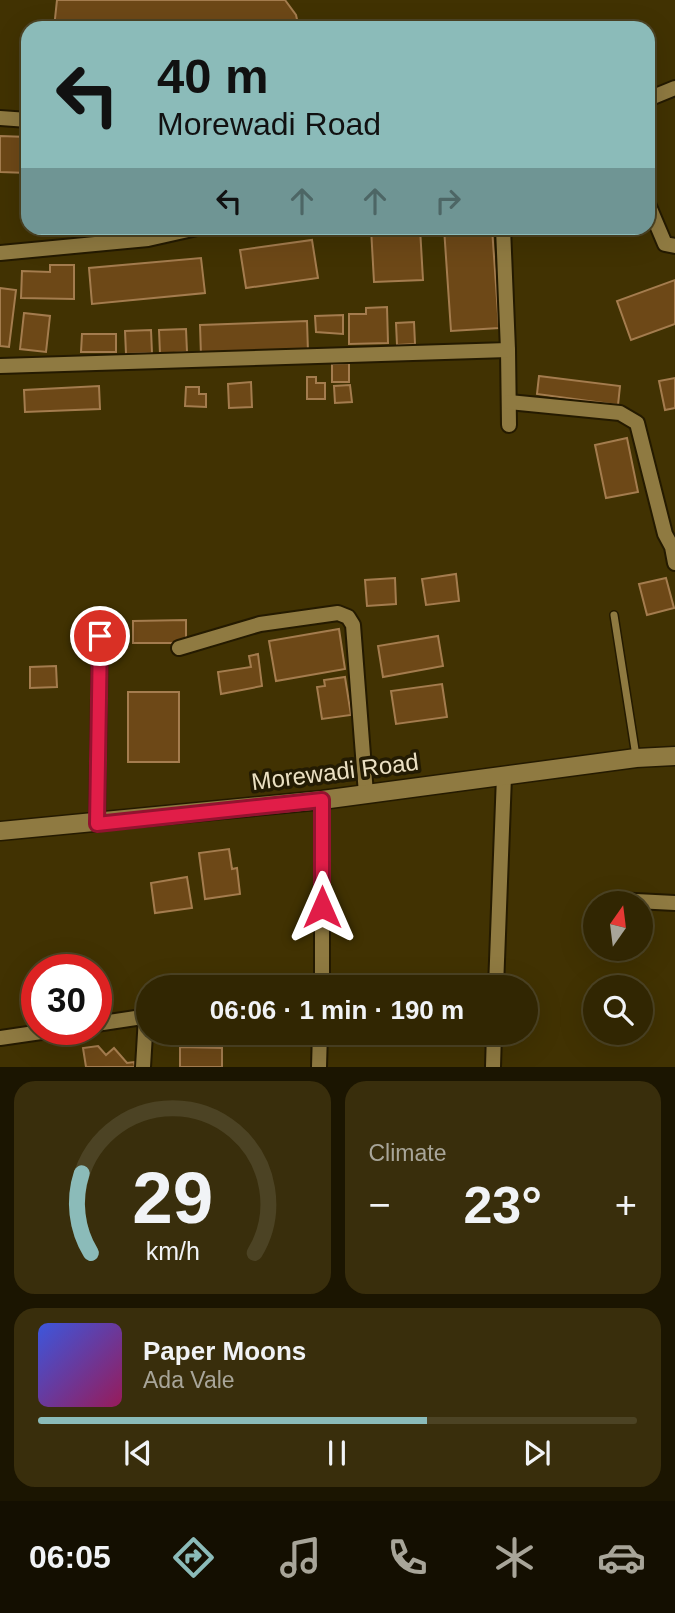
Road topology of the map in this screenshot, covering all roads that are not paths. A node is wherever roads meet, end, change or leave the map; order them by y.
1 (675, 89) edge
2 (655, 96) edge
3 (0, 118) edge
4 (21, 120) edge
5 (655, 224) edge
6 (133, 235) edge
7 (503, 235) edge
8 (675, 246) edge
9 (0, 253) edge
10 (508, 349) junction
11 (0, 366) edge
12 (509, 402) junction
13 (509, 425) dead end
14 (674, 548) edge
15 (675, 563) edge
16 (614, 615) dead end
17 (100, 636) dead end
18 (179, 648) dead end
19 (675, 756) edge
20 (636, 758) junction
21 (504, 776) junction
22 (366, 794) junction
23 (322, 800) junction
24 (97, 824) junction
25 (0, 831) edge
26 (653, 902) edge
27 (675, 903) edge
28 (322, 975) edge
29 (496, 975) edge
30 (136, 1019) edge
31 (112, 1022) edge
32 (21, 1035) edge
33 (0, 1038) edge
34 (145, 1045) edge
35 (320, 1045) edge
36 (494, 1045) edge
37 (143, 1067) edge
38 (319, 1067) edge
39 (493, 1067) edge

1 - 2 street
3 - 4 street
5 - 8 street
6 - 9 street
7 - 10 street
10 - 11 street
10 - 12 street
12 - 13 street
12 - 14 street
14 - 15 street
16 - 20 lane
17 - 24 street
18 - 22 street
19 - 20 main road, Morewadi Road
20 - 21 main road, Morewadi Road
21 - 22 main road, Morewadi Road
21 - 29 street
22 - 23 main road, Morewadi Road
23 - 24 main road, Morewadi Road
23 - 28 street
24 - 25 main road, Morewadi Road
26 - 27 street
30 - 31 street
32 - 33 street
34 - 37 street
35 - 38 street
36 - 39 street

